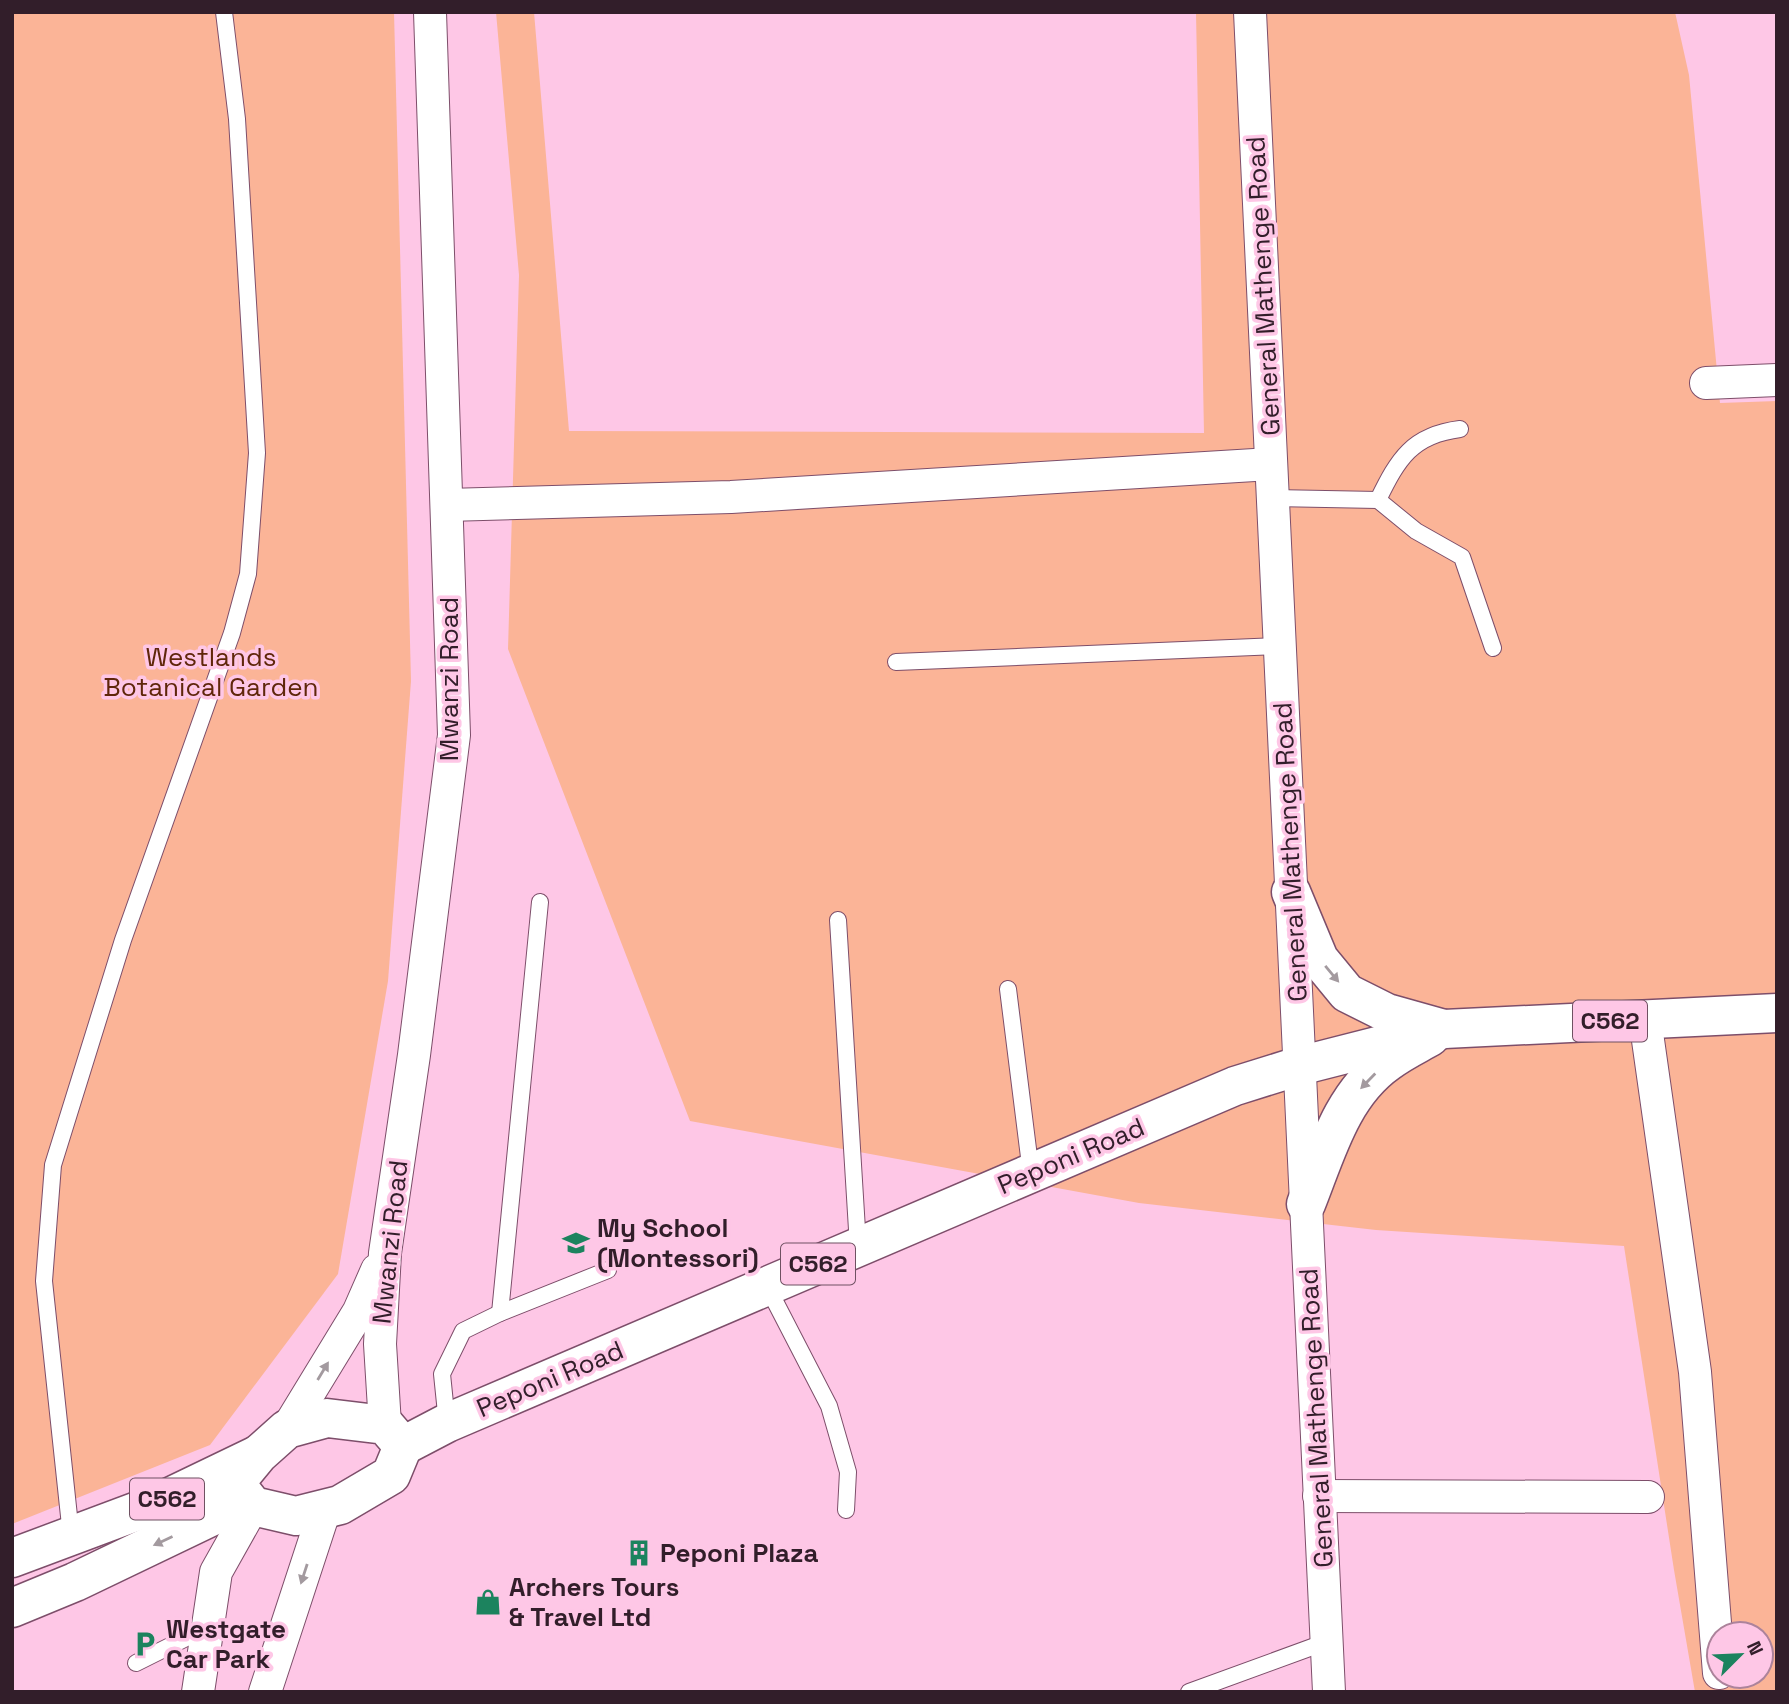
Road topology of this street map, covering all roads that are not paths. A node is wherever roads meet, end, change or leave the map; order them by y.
1 (225, 12) edge
2 (430, 12) edge
3 (1250, 12) edge
4 (1777, 380) edge
5 (1706, 383) dead end
6 (1460, 429) dead end
7 (1271, 464) junction
8 (1273, 498) junction
9 (1378, 500) junction
10 (447, 505) junction
11 (1280, 646) junction
12 (1493, 648) dead end
13 (896, 662) dead end
14 (1292, 892) junction
15 (540, 902) dead end
16 (838, 920) dead end
17 (1008, 989) dead end
18 (1777, 1013) edge
19 (1645, 1019) junction
20 (1444, 1029) junction
21 (1299, 1055) junction
22 (1031, 1173) junction
23 (1306, 1204) junction
24 (858, 1247) junction
25 (385, 1253) junction
26 (608, 1270) dead end
27 (767, 1286) junction
28 (500, 1313) junction
29 (447, 1423) junction
30 (287, 1429) junction
31 (394, 1435) junction
32 (259, 1454) junction
33 (1319, 1496) junction
34 (1648, 1497) dead end
35 (250, 1503) junction
36 (325, 1509) junction
37 (846, 1510) dead end
38 (42, 1547) edge
39 (12, 1608) edge
40 (1715, 1620) edge
41 (208, 1627) junction
42 (1326, 1642) junction
43 (136, 1663) dead end
44 (198, 1692) edge
45 (265, 1692) edge
46 (1189, 1692) edge
47 (1329, 1692) edge

1 - 38 lane
2 - 10 street, Mwanzi Road
3 - 7 street, General Mathenge Road
4 - 5 street
6 - 9 lane
7 - 8 street, General Mathenge Road
7 - 10 street
8 - 9 lane
8 - 11 street, General Mathenge Road
9 - 12 lane
10 - 25 street, Mwanzi Road
11 - 13 lane
11 - 14 street, General Mathenge Road
14 -> 20 main road
14 - 21 street, General Mathenge Road
15 - 28 lane
16 - 24 lane
17 - 22 lane
18 - 19 main road, Peponi Road / C562
19 - 20 main road, Peponi Road / C562
19 - 40 street
20 - 21 main road, Peponi Road / C562
20 -> 23 main road
21 - 22 main road, Peponi Road / C562
21 - 23 street, General Mathenge Road
22 - 24 main road, Peponi Road / C562
23 - 33 street, General Mathenge Road
24 - 27 main road, Peponi Road / C562
30 -> 25 street
25 - 31 street, Mwanzi Road
26 - 28 lane
27 - 29 main road, Peponi Road / C562
27 - 37 lane
28 - 29 lane
29 - 31 main road, Peponi Road / C562
30 - 31 main road
30 - 32 main road
31 - 36 main road
32 - 35 main road
32 - 38 main road, C562
33 - 34 street
33 - 42 street, General Mathenge Road
35 - 36 main road
35 -> 39 main road, C562
35 - 41 street
36 -> 45 street
41 - 43 lane
41 - 44 street
42 - 46 lane
42 - 47 street, General Mathenge Road

